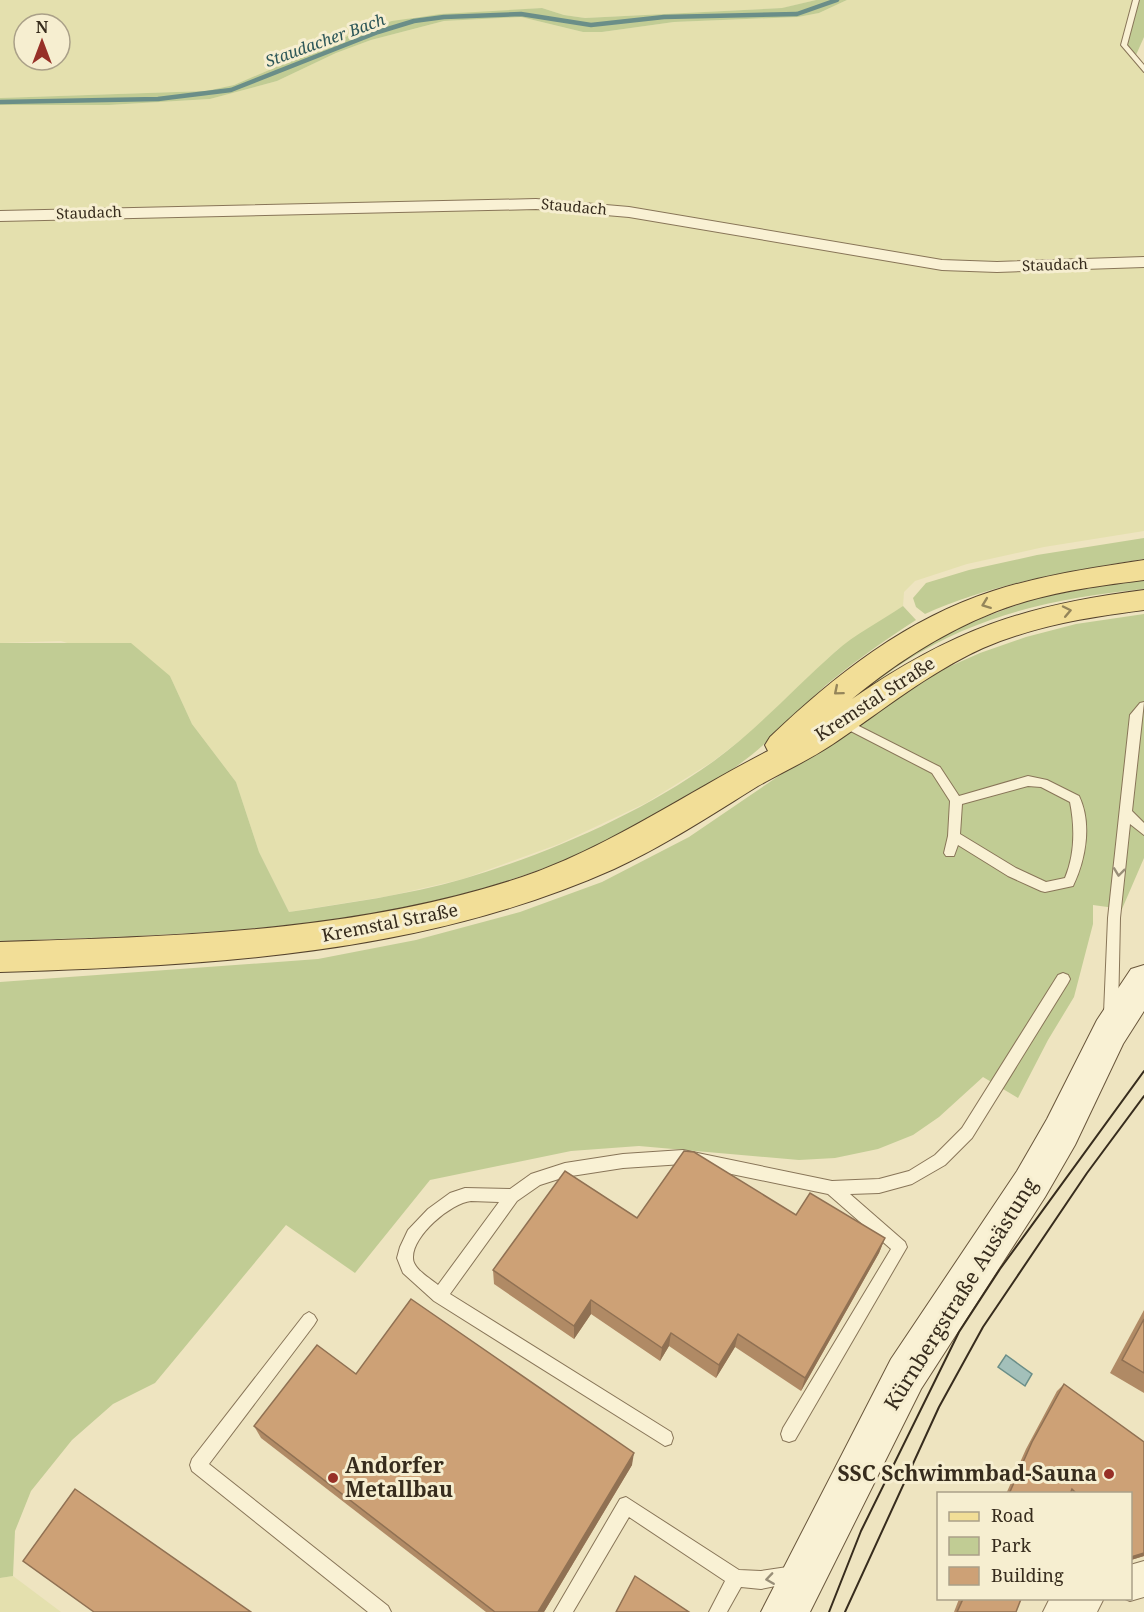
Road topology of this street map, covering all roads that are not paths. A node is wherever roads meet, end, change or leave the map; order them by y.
1 (1136, 0) edge
2 (1144, 70) edge
3 (0, 216) edge
4 (1144, 262) edge
5 (1144, 570) edge
6 (1144, 600) edge
7 (1144, 706) edge
8 (842, 722) junction
9 (750, 776) junction
10 (956, 801) junction
11 (1126, 813) junction
12 (1144, 830) edge
13 (954, 836) junction
14 (951, 852) dead end
15 (0, 957) edge
16 (1063, 979) dead end
17 (1144, 980) edge
18 (1110, 1032) junction
19 (832, 1188) junction
20 (512, 1196) junction
21 (439, 1296) junction
22 (309, 1320) dead end
23 (789, 1434) dead end
24 (665, 1438) dead end
25 (736, 1578) junction
26 (794, 1593) edge
27 (382, 1612) edge
28 (563, 1612) edge
29 (718, 1612) edge

1 - 2 lane
3 - 4 street, Staudach
5 -> 9 main road, Kremstal Straße
8 -> 6 main road, Kremstal Straße
7 - 11 lane
8 - 9 main road, Kremstal Straße
8 - 10 lane
9 - 15 main road, Kremstal Straße
10 - 13 lane
10 - 13 lane
11 - 12 lane
11 -> 18 lane
13 - 14 lane
16 - 19 lane
17 - 18 main road, Kürnbergstraße Ausästung
18 - 26 main road, Kürnbergstraße Ausästung
19 - 20 lane
19 - 23 lane
20 - 21 lane
20 - 21 lane
21 - 24 lane
22 - 27 lane
26 -> 25 lane
25 - 28 lane
25 - 29 lane

